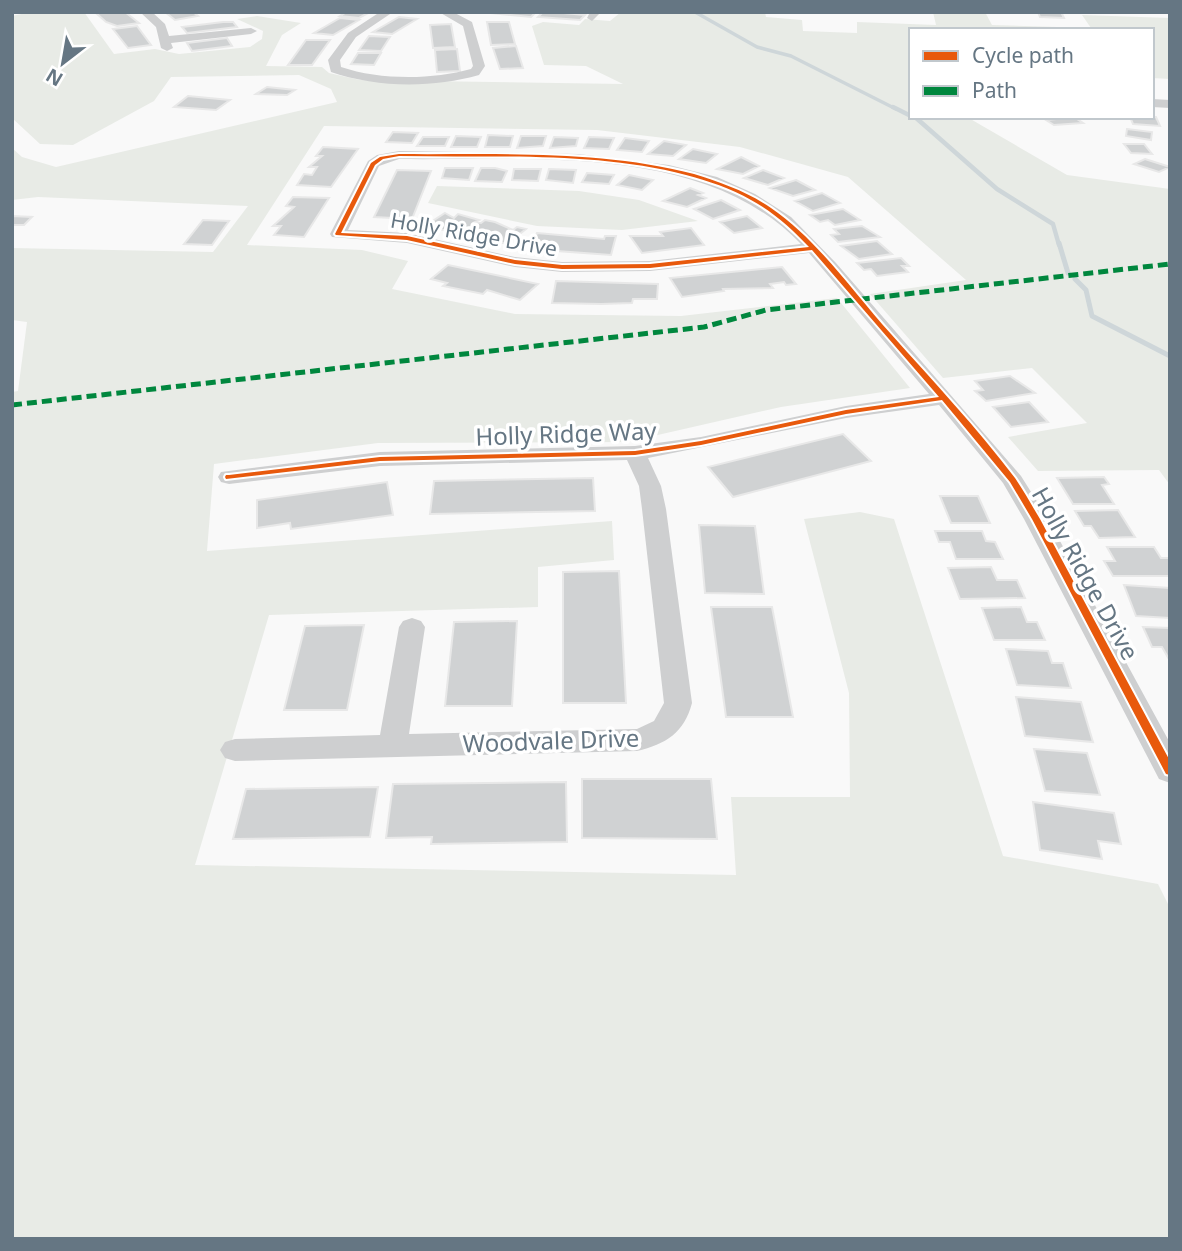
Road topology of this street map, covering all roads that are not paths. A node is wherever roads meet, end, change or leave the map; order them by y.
1 (145, 12) edge
2 (388, 12) edge
3 (444, 12) edge
4 (251, 31) dead end
5 (166, 44) joint
6 (812, 248) junction
7 (943, 398) junction
8 (635, 453) junction
9 (229, 477) dead end
10 (412, 627) dead end
11 (393, 745) junction
12 (235, 750) dead end
13 (1170, 771) edge

1 - 5 street
2 - 3 street
4 - 5 street
6 - 6 street, Holly Ridge Drive
6 - 7 street, Holly Ridge Drive
7 - 8 street, Holly Ridge Way
7 - 13 street, Holly Ridge Drive
8 - 9 street, Holly Ridge Way
8 - 11 street, Woodvale Drive
10 - 11 street
11 - 12 street, Woodvale Drive

